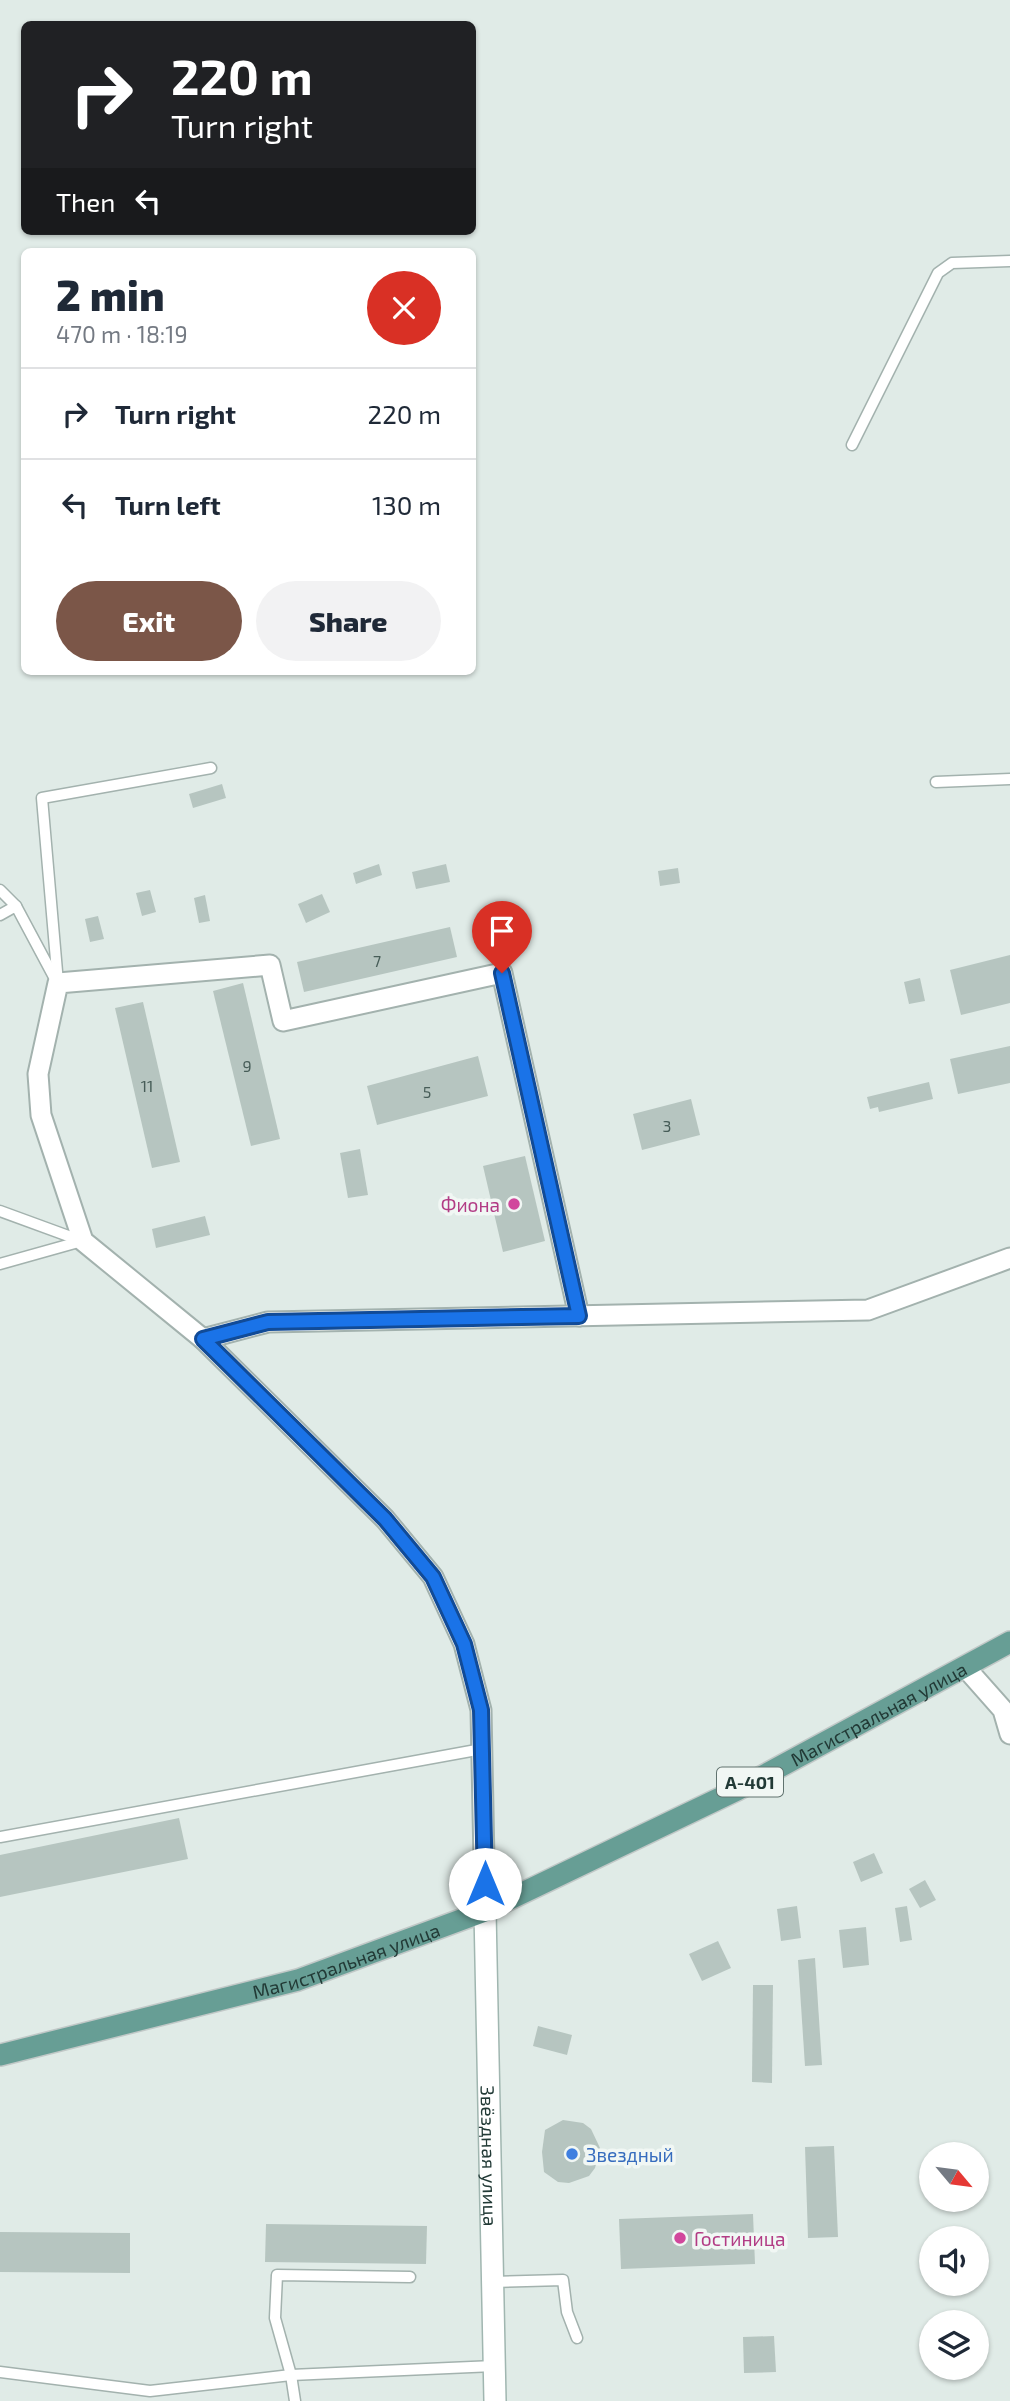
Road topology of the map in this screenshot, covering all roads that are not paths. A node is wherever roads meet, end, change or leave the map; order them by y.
1 (1010, 261) edge
2 (852, 445) dead end
3 (211, 768) dead end
4 (1010, 779) edge
5 (936, 782) dead end
6 (0, 890) edge
7 (16, 906) junction
8 (0, 915) edge
9 (58, 983) junction
10 (0, 1211) edge
11 (83, 1241) junction
12 (1010, 1258) edge
13 (0, 1264) edge
14 (579, 1316) junction
15 (203, 1339) junction
16 (1010, 1642) edge
17 (965, 1667) junction
18 (1006, 1709) edge
19 (1010, 1734) edge
20 (482, 1749) junction
21 (0, 1837) edge
22 (485, 1911) junction
23 (0, 2054) edge
24 (410, 2277) dead end
25 (493, 2283) junction
26 (577, 2338) dead end
27 (494, 2366) junction
28 (0, 2372) edge
29 (291, 2375) junction
30 (295, 2401) edge
31 (495, 2401) edge

1 - 2 lane
3 - 9 lane
4 - 5 lane
6 - 7 lane
7 - 8 lane
7 - 9 lane
9 - 11 street
9 - 14 street
10 - 11 lane
11 - 13 lane
11 - 15 street
12 - 14 street
14 - 15 street
15 - 20 street
16 - 17 main road, Магистральная улица / А-401
17 - 18 street
17 - 22 main road, Магистральная улица / А-401
18 - 19 street
20 - 21 lane
20 - 22 street
22 - 23 main road, Магистральная улица
22 - 25 street, Звёздная улица
24 - 29 lane
25 - 26 lane
25 - 27 street, Звёздная улица
27 - 29 lane
27 - 31 street, Звёздная улица
28 - 29 lane
29 - 30 lane

